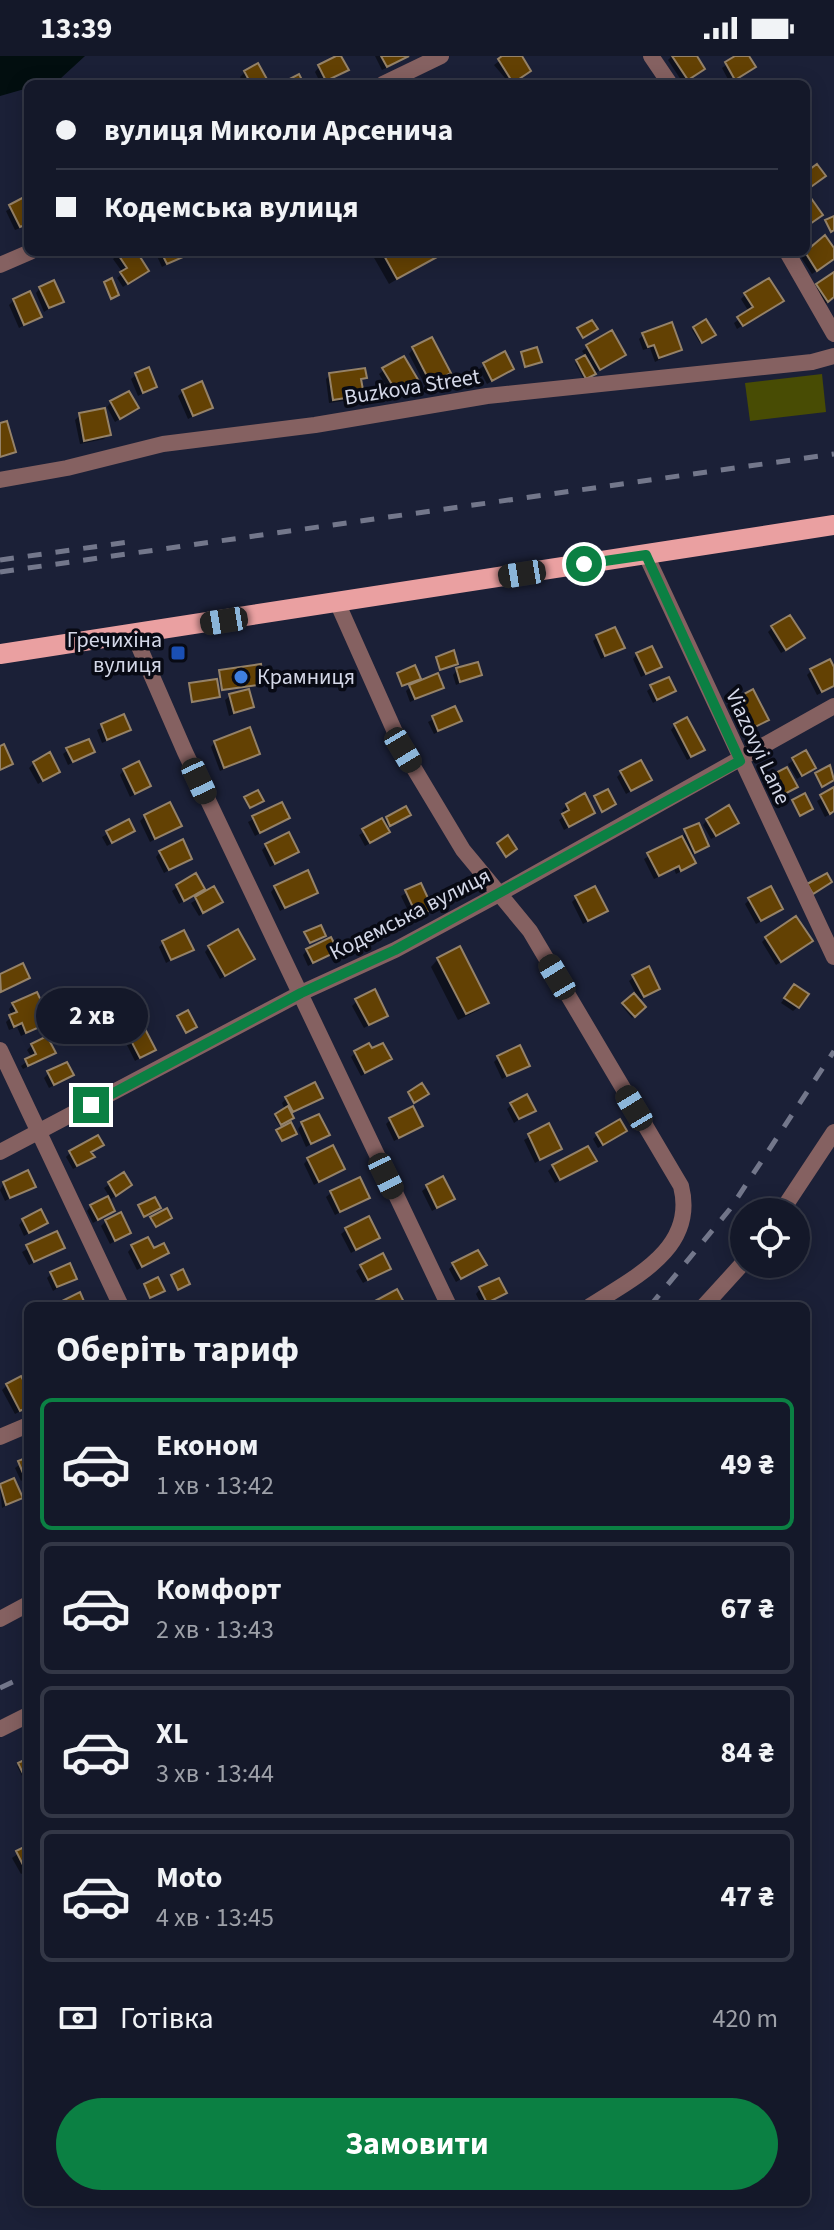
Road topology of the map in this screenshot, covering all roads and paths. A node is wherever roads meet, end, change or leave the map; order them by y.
1 (441, 56) edge
2 (651, 56) edge
3 (391, 80) edge
4 (667, 80) edge
5 (24, 255) edge
6 (789, 256) edge
7 (0, 265) edge
8 (834, 334) edge
9 (834, 356) edge
10 (0, 480) edge
11 (834, 525) edge
12 (646, 555) junction
13 (337, 602) junction
14 (134, 635) junction
15 (0, 654) edge
16 (834, 706) edge
17 (740, 761) junction
18 (499, 894) junction
19 (834, 957) edge
20 (301, 993) junction
21 (0, 1050) edge
22 (39, 1132) junction
23 (834, 1132) edge
24 (0, 1152) edge
25 (790, 1198) edge
26 (730, 1277) edge
27 (119, 1302) edge
28 (447, 1302) edge
29 (596, 1302) edge
30 (708, 1302) edge
31 (24, 1427) edge
32 (0, 1437) edge
33 (24, 1606) edge
34 (0, 1619) edge
35 (24, 1717) edge
36 (0, 1729) edge

1 - 3 street
2 - 4 street
5 - 7 street
6 - 8 street
9 - 10 street, Buzkova Street
11 - 12 main road
12 - 13 main road
12 - 17 street, Viazovyi Lane
13 - 14 main road
13 - 18 street
14 - 15 main road
14 - 20 street
16 - 17 street, Кодемська вулиця
17 - 18 street, Кодемська вулиця
17 - 19 street, Viazovyi Lane
18 - 20 street, Кодемська вулиця
18 - 29 street
20 - 22 street, Кодемська вулиця
20 - 28 street
21 - 22 street
22 - 24 street, Кодемська вулиця
22 - 27 street
23 - 25 street
26 - 30 street
31 - 32 street
33 - 34 street
35 - 36 street

